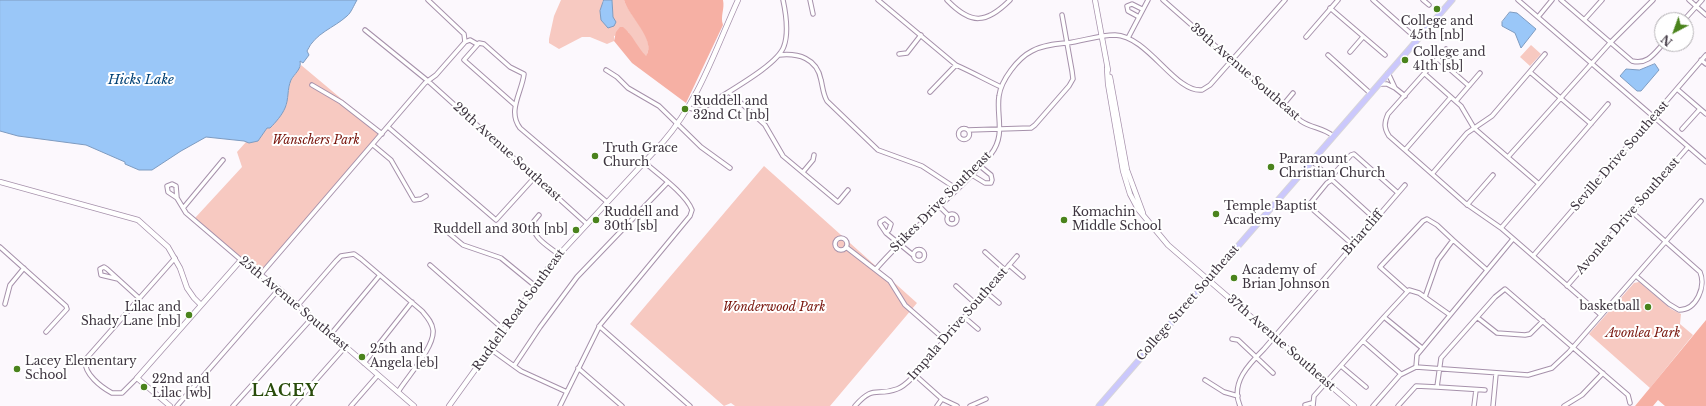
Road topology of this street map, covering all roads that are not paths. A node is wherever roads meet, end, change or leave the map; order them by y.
1 (428, 0) edge
2 (738, 0) edge
3 (783, 0) edge
4 (810, 0) edge
5 (878, 0) edge
6 (948, 0) edge
7 (1010, 0) edge
8 (1095, 0) edge
9 (1148, 0) edge
10 (1163, 0) edge
11 (1285, 0) edge
12 (1338, 0) edge
13 (1373, 0) edge
14 (1424, 0) edge
15 (1452, 0) edge
16 (1518, 0) edge
17 (1552, 0) edge
18 (1561, 0) edge
19 (1602, 0) edge
20 (1653, 0) edge
21 (1689, 0) edge
22 (1702, 0) edge
23 (1429, 4) dead end
24 (1696, 6) junction
25 (1330, 8) junction
26 (1142, 9) junction
27 (1691, 12) edge
28 (812, 14) dead end
29 (1062, 15) dead end
30 (1706, 15) edge
31 (1538, 16) junction
32 (1139, 17) junction
33 (1585, 19) junction
34 (365, 30) dead end
35 (921, 35) junction
36 (1101, 36) junction
37 (1306, 37) dead end
38 (1363, 37) junction
39 (1128, 38) junction
40 (1417, 39) junction
41 (465, 42) junction
42 (1067, 43) junction
43 (1610, 43) junction
44 (477, 44) junction
45 (1446, 49) dead end
46 (1350, 52) dead end
47 (1655, 52) edge
48 (899, 54) dead end
49 (1545, 54) dead end
50 (779, 55) junction
51 (1328, 55) dead end
52 (1706, 55) edge
53 (1385, 56) dead end
54 (1438, 59) junction
55 (1701, 60) junction
56 (1232, 61) junction
57 (1592, 63) junction
58 (1706, 64) edge
59 (956, 65) junction
60 (606, 70) dead end
61 (1388, 72) junction
62 (1530, 72) junction
63 (1480, 73) dead end
64 (1425, 74) junction
65 (428, 81) junction
66 (1378, 84) junction
67 (312, 85) dead end
68 (1469, 86) junction
69 (1001, 87) junction
70 (1395, 88) junction
71 (1677, 90) junction
72 (729, 92) junction
73 (930, 92) dead end
74 (1293, 93) dead end
75 (1370, 93) junction
76 (1405, 96) junction
77 (1451, 97) junction
78 (1561, 98) junction
79 (1456, 101) junction
80 (1608, 104) dead end
81 (515, 105) junction
82 (1283, 105) junction
83 (689, 108) junction
84 (1700, 109) junction
85 (1706, 114) edge
86 (1654, 117) junction
87 (678, 124) junction
88 (1591, 124) junction
89 (388, 127) junction
90 (1000, 128) junction
91 (1474, 128) junction
92 (1682, 129) dead end
93 (968, 130) dead end
94 (382, 134) junction
95 (1333, 136) junction
96 (373, 145) junction
97 (1688, 146) junction
98 (1405, 150) junction
99 (814, 155) dead end
100 (1508, 157) junction
101 (223, 160) dead end
102 (1311, 160) junction
103 (644, 162) junction
104 (1706, 162) edge
105 (980, 166) junction
106 (730, 168) dead end
107 (803, 172) junction
108 (1432, 174) junction
109 (972, 175) junction
110 (1493, 175) dead end
111 (535, 176) junction
112 (1331, 179) junction
113 (0, 182) edge
114 (667, 183) junction
115 (1539, 184) junction
116 (1405, 185) dead end
117 (957, 189) junction
118 (848, 190) dead end
119 (1398, 193) junction
120 (426, 196) dead end
121 (177, 198) dead end
122 (1701, 201) dead end
123 (607, 202) junction
124 (1466, 204) junction
125 (939, 206) junction
126 (184, 207) junction
127 (1632, 212) junction
128 (539, 215) dead end
129 (948, 215) dead end
130 (1375, 219) junction
131 (587, 224) junction
132 (439, 225) dead end
133 (1501, 228) junction
134 (886, 233) dead end
135 (1513, 239) junction
136 (1453, 240) junction
137 (1665, 242) junction
138 (899, 244) junction
139 (1353, 245) junction
140 (0, 247) edge
141 (846, 247) dead end
142 (985, 252) dead end
143 (558, 254) junction
144 (913, 255) dead end
145 (1017, 256) dead end
146 (1533, 256) junction
147 (175, 258) junction
148 (241, 260) junction
149 (430, 265) dead end
150 (1009, 265) junction
151 (24, 268) junction
152 (876, 269) junction
153 (1005, 270) junction
154 (1487, 270) junction
155 (261, 274) junction
156 (380, 275) junction
157 (1636, 276) junction
158 (1023, 277) dead end
159 (118, 279) junction
160 (1209, 280) junction
161 (534, 285) junction
162 (956, 286) dead end
163 (1567, 286) junction
164 (279, 289) junction
165 (1407, 291) junction
166 (986, 292) junction
167 (1425, 297) junction
168 (139, 298) junction
169 (412, 302) junction
170 (5, 304) dead end
171 (201, 304) junction
172 (976, 304) junction
173 (999, 304) dead end
174 (298, 305) junction
175 (1450, 315) junction
176 (1601, 316) junction
177 (964, 317) junction
178 (1384, 317) junction
179 (312, 318) junction
180 (1478, 318) junction
181 (1543, 321) junction
182 (599, 326) junction
183 (503, 329) junction
184 (978, 329) dead end
185 (46, 332) dead end
186 (331, 334) junction
187 (1274, 337) junction
188 (1232, 339) dead end
189 (945, 340) junction
190 (1363, 341) junction
191 (346, 346) junction
192 (1573, 347) junction
193 (489, 348) junction
194 (1422, 348) junction
195 (1256, 356) junction
196 (364, 363) junction
197 (514, 366) junction
198 (1341, 366) junction
199 (1416, 367) junction
200 (578, 368) junction
201 (1439, 369) junction
202 (1273, 372) dead end
203 (1603, 373) junction
204 (1401, 374) junction
205 (1496, 374) junction
206 (378, 375) junction
207 (915, 375) junction
208 (137, 378) junction
209 (1205, 380) dead end
210 (1326, 382) junction
211 (1366, 387) dead end
212 (1437, 387) junction
213 (1476, 390) junction
214 (1485, 390) dead end
215 (398, 392) junction
216 (567, 392) junction
217 (1238, 396) junction
218 (942, 399) junction
219 (986, 399) dead end
220 (1630, 403) dead end
221 (413, 405) edge
222 (1305, 405) dead end
223 (1313, 405) edge
224 (170, 406) edge
225 (176, 406) edge
226 (233, 406) edge
227 (293, 406) edge
228 (351, 406) edge
229 (449, 406) edge
230 (560, 406) edge
231 (622, 406) edge
232 (690, 406) edge
233 (855, 406) edge
234 (937, 406) edge
235 (957, 406) edge
236 (970, 406) edge
237 (1099, 406) edge
238 (1240, 406) edge
239 (1354, 406) edge
240 (1373, 406) edge
241 (1398, 406) edge
242 (1474, 406) edge
243 (1493, 406) edge
244 (1564, 406) edge

1 - 41 street
2 - 83 street, Ruddell Road Southeast
3 - 50 street
4 - 28 street
5 - 35 street
6 - 7 street
8 - 36 street, 37th Avenue Southeast
9 - 26 street
10 - 56 street, 39th Avenue Southeast
11 - 56 street, Stikes Drive Southeast
12 - 25 street
13 - 40 street
14 - 23 street
15 - 40 main road, College Street Southeast
16 - 31 street
17 - 31 street
18 - 33 street
19 - 33 street
20 - 43 street
21 - 24 street
22 - 24 street
24 - 27 street
24 - 30 street
25 - 37 street
25 - 38 street
26 - 32 street
26 - 32 street
29 - 42 street
31 - 57 street
32 - 39 street
33 - 43 street
34 - 65 street, 29th Avenue Southeast
35 - 48 street
35 - 59 street
36 - 39 street, Stikes Drive Southeast
36 - 42 street, Stikes Drive Southeast
36 - 160 street, 37th Avenue Southeast
38 - 46 street
38 - 53 street
39 - 56 street, Stikes Drive Southeast
40 - 61 main road, College Street Southeast
41 - 44 street
41 - 65 street
42 - 69 street, Stikes Drive Southeast
42 - 90 street
43 - 47 street
43 - 57 street
44 - 81 street
44 - 81 street
45 - 54 street
49 - 62 street
50 - 72 street
50 - 117 street
51 - 75 street
52 - 55 street, Seville Drive Southeast
54 - 64 street
54 - 68 street
55 - 58 street
55 - 71 street, Seville Drive Southeast
56 - 82 street, 39th Avenue Southeast
57 - 78 street
57 - 86 street
59 - 69 street
59 - 73 street
60 - 87 street
61 - 66 main road, College Street Southeast
61 - 70 street
62 - 78 street
62 - 91 street
63 - 68 street
64 - 76 street
64 - 77 street
65 - 89 street
65 - 111 street, 29th Avenue Southeast
66 - 70 street
66 - 75 main road, College Street Southeast
67 - 94 street
68 - 79 street
69 - 90 street, Stikes Drive Southeast
70 - 76 street
71 - 84 street
71 - 86 street, Seville Drive Southeast
72 - 83 street
72 - 107 street
74 - 82 street
75 - 95 main road, College Street Southeast
76 - 98 street
77 - 79 street
77 - 98 street
78 - 88 street
78 - 100 street
79 - 91 street
80 - 88 street
81 - 123 street
82 - 95 street, 39th Avenue Southeast
83 - 87 street, Ruddell Road Southeast
84 - 85 street
84 - 92 street
86 - 97 street
86 - 146 street, Seville Drive Southeast
87 - 103 street, Ruddell Road Southeast
87 - 106 street
88 - 115 street
89 - 94 street
89 - 111 street
90 - 93 street
90 - 105 street, Stikes Drive Southeast
91 - 100 street
91 - 108 street
94 - 96 street
95 - 102 main road, College Street Southeast
96 - 120 street
96 - 155 street
97 - 104 street
97 - 127 street, Avonlea Drive Southeast
98 - 108 street
99 - 107 street
100 - 115 street
101 - 126 street
102 - 112 street
102 - 160 main road, College Street Southeast
103 - 114 street
103 - 123 street, Ruddell Road Southeast
105 - 109 street, Stikes Drive Southeast
105 - 109 street
107 - 118 street
108 - 124 street
109 - 117 street, Stikes Drive Southeast
110 - 124 street
111 - 131 street, 29th Avenue Southeast
112 - 119 street
112 - 130 street
112 - 139 street
113 - 147 street
114 - 182 street
114 - 197 street
115 - 133 street
116 - 119 street, Briarcliff
117 - 125 street, Stikes Drive Southeast
119 - 130 street, Briarcliff
121 - 126 street, 25th Avenue Southeast
122 - 137 street
123 - 131 street, Ruddell Road Southeast
124 - 133 street
125 - 129 street
125 - 138 street, Stikes Drive Southeast
126 - 148 street, 25th Avenue Southeast
127 - 137 street
127 - 163 street, Avonlea Drive Southeast
128 - 143 street
130 - 139 street, Briarcliff
131 - 143 street, Ruddell Road Southeast
132 - 161 street
133 - 135 street
134 - 138 street
135 - 146 street
135 - 154 street
136 - 154 street
136 - 165 street
136 - 167 street
137 - 157 street
137 - 157 street
138 - 144 street
138 - 152 street, Stikes Drive Southeast
139 - 187 street, Briarcliff
140 - 151 street
141 - 152 street
142 - 153 street
143 - 161 street, Ruddell Road Southeast
145 - 150 street, Impala Drive Southeast
146 - 163 street
147 - 168 street
147 - 171 street
148 - 155 street, 25th Avenue Southeast
148 - 171 street
149 - 183 street
150 - 153 street, Impala Drive Southeast
150 - 158 street
151 - 170 street
151 - 185 street
152 - 189 street
153 - 166 street, Impala Drive Southeast
154 - 175 street
155 - 164 street, 25th Avenue Southeast
156 - 169 street
156 - 174 street
156 - 186 street
157 - 176 street
159 - 159 street
159 - 168 street
160 - 187 street, 37th Avenue Southeast
160 - 237 main road, College Street Southeast
161 - 183 street, Ruddell Road Southeast
162 - 172 street
163 - 176 street
164 - 174 street, 25th Avenue Southeast
164 - 225 street
165 - 167 street
165 - 178 street
166 - 172 street, Impala Drive Southeast
166 - 173 street
167 - 175 street
168 - 208 street
169 - 196 street
169 - 215 street
171 - 208 street
172 - 177 street, Impala Drive Southeast
174 - 179 street, 25th Avenue Southeast
175 - 194 street
176 - 192 street
177 - 184 street
177 - 189 street, Impala Drive Southeast
178 - 190 street
178 - 194 street
179 - 186 street, 25th Avenue Southeast
179 - 226 street
180 - 181 street
180 - 181 street
180 - 201 street
181 - 192 street
182 - 200 street
182 - 232 street
183 - 193 street, Ruddell Road Southeast
186 - 191 street, 25th Avenue Southeast
187 - 195 street, Briarcliff
187 - 210 street, 37th Avenue Southeast
188 - 195 street
189 - 207 street, Impala Drive Southeast
190 - 198 street
190 - 204 street
191 - 196 street, 25th Avenue Southeast
191 - 227 street
192 - 203 street
192 - 205 street
193 - 197 street
193 - 229 street, Ruddell Road Southeast
194 - 199 street
195 - 202 street
195 - 217 street, Briarcliff
196 - 206 street, 25th Avenue Southeast
197 - 216 street
198 - 210 street
198 - 211 street
199 - 201 street
199 - 204 street
200 - 216 street
200 - 231 street
201 - 205 street
201 - 212 street
203 - 220 street
203 - 244 street
204 - 240 street
205 - 243 street
206 - 215 street, 25th Avenue Southeast
206 - 228 street
207 - 218 street
207 - 233 street, Impala Drive Southeast
208 - 224 street
209 - 217 street
210 - 223 street
210 - 239 street, 37th Avenue Southeast
212 - 213 street
212 - 241 street
213 - 214 street
213 - 242 street
215 - 221 street, 25th Avenue Southeast
216 - 230 street
217 - 238 street, Briarcliff
218 - 234 street
218 - 235 street
219 - 236 street
222 - 223 street

